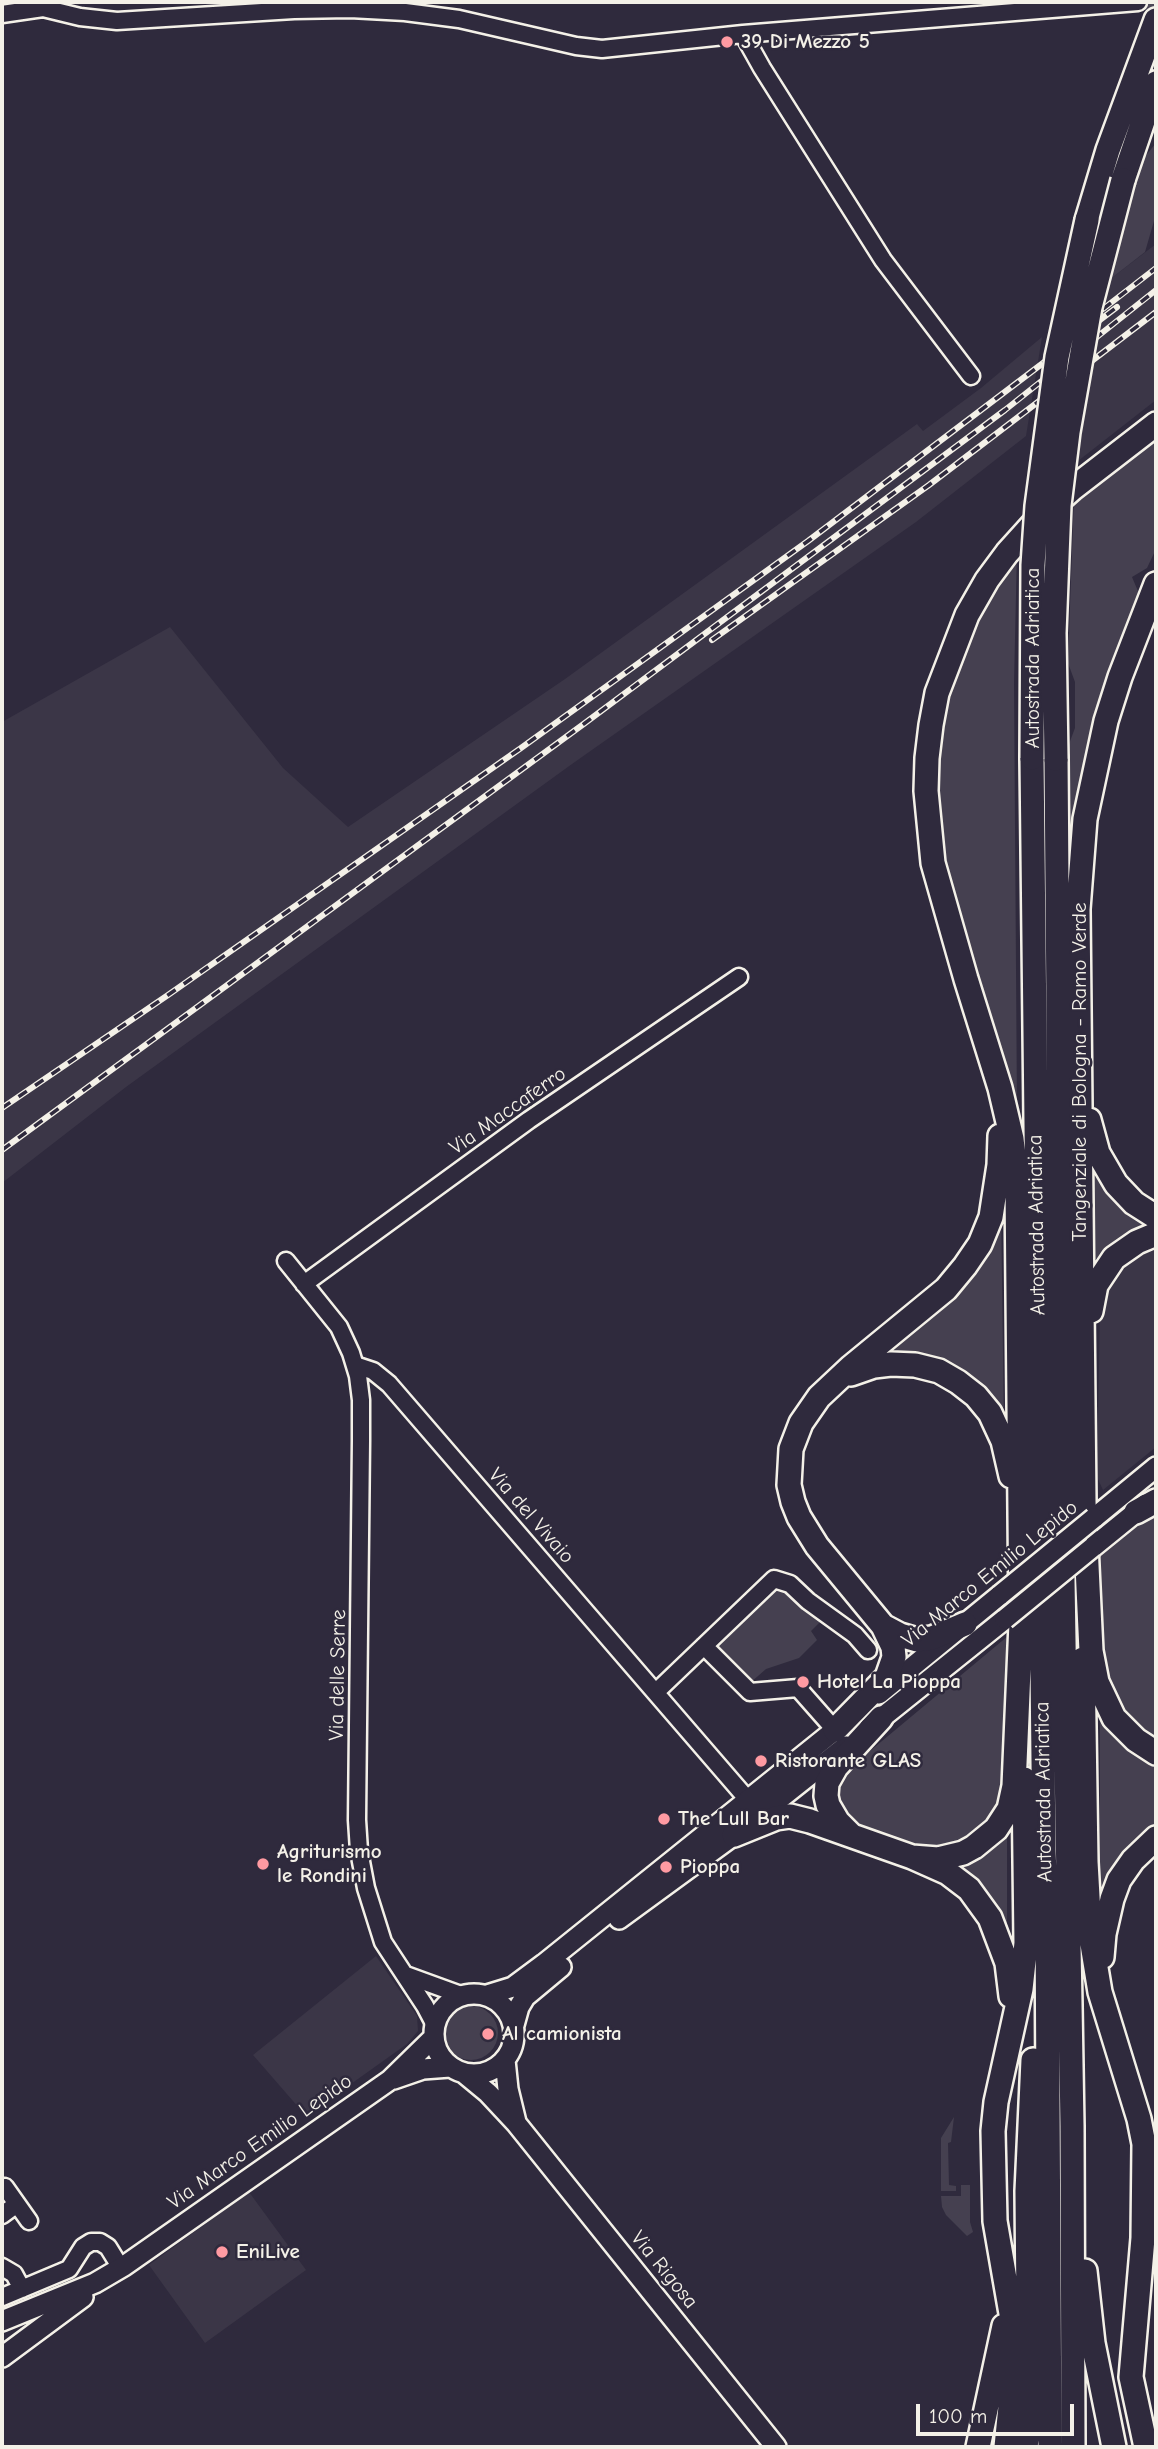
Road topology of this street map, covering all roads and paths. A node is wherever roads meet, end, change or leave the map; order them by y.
1 (1138, 2) edge
2 (2, 14) edge
3 (1156, 20) edge
4 (743, 34) junction
5 (1156, 83) edge
6 (971, 376) dead end
7 (1156, 425) edge
8 (1156, 584) edge
9 (739, 977) dead end
10 (966, 979) junction
11 (1079, 1005) junction
12 (1156, 1217) edge
13 (1156, 1234) edge
14 (286, 1261) dead end
15 (304, 1284) junction
16 (355, 1365) junction
17 (833, 1384) junction
18 (1156, 1467) edge
19 (1083, 1489) junction
20 (1156, 1495) edge
21 (1156, 1501) edge
22 (1136, 1512) junction
23 (1021, 1553) junction
24 (1086, 1572) junction
25 (965, 1624) junction
26 (1013, 1625) junction
27 (883, 1626) junction
28 (704, 1646) junction
29 (868, 1650) dead end
30 (656, 1692) junction
31 (881, 1718) junction
32 (835, 1730) junction
33 (1156, 1753) edge
34 (749, 1801) junction
35 (734, 1835) junction
36 (851, 1835) junction
37 (1156, 1838) edge
38 (912, 1857) junction
39 (1047, 1918) junction
40 (406, 1975) junction
41 (1100, 1992) junction
42 (461, 1995) junction
43 (487, 1995) junction
44 (514, 2025) junction
45 (434, 2031) junction
46 (1012, 2033) junction
47 (505, 2060) junction
48 (458, 2070) junction
49 (390, 2080) junction
50 (516, 2123) junction
51 (1072, 2126) junction
52 (5, 2187) dead end
53 (17, 2204) junction
54 (2, 2215) edge
55 (29, 2221) dead end
56 (120, 2263) junction
57 (2, 2267) edge
58 (1007, 2288) junction
59 (22, 2289) junction
60 (2, 2297) edge
61 (2, 2309) edge
62 (2, 2321) edge
63 (2, 2357) edge
64 (1131, 2377) junction
65 (776, 2447) edge
66 (978, 2447) edge
67 (1006, 2447) edge
68 (1026, 2447) edge
69 (1050, 2447) edge
70 (1073, 2447) edge
71 (1114, 2447) edge
72 (1129, 2447) edge
73 (1146, 2447) edge

1 - 4 street
2 - 4 street
3 - 39 highway, Autostrada Adriatica, bridge
4 - 6 street
5 - 51 highway, Autostrada Adriatica, bridge
7 - 10 highway
8 - 11 highway, Tangenziale di Bologna - Ramo Verde
9 - 15 street, Via Maccaferro
10 - 17 highway
10 - 23 highway
11 - 12 highway
11 - 19 highway, Tangenziale di Bologna - Ramo Verde
13 - 19 highway
14 - 15 street
15 - 16 street
16 - 30 street, Via del Vivaio
16 - 40 street, Via delle Serre
17 - 23 highway
17 - 27 highway
18 - 25 main road, Via Marco Emilio Lepido, bridge
19 - 24 highway, Tangenziale di Bologna - Ramo Verde
20 - 22 main road, Via Marco Emilio Lepido
21 - 22 highway
22 - 26 main road, Via Marco Emilio Lepido, bridge
23 - 26 highway
24 - 33 highway
24 - 41 highway
25 - 27 highway
25 - 32 main road, Via Marco Emilio Lepido
26 - 31 main road, Via Marco Emilio Lepido
26 - 38 highway
26 - 46 highway
27 - 32 highway
28 - 29 street
28 - 30 street
28 - 32 street
30 - 34 street, Via del Vivaio
31 - 35 main road, Via Marco Emilio Lepido
31 - 36 highway
32 - 34 main road, Via Marco Emilio Lepido
34 - 43 main road, Via Marco Emilio Lepido
35 - 36 highway
35 - 44 main road, Via Marco Emilio Lepido
36 - 38 highway
37 - 41 highway
38 - 46 highway
39 - 68 highway
39 - 69 highway, Autostrada Adriatica
40 - 42 street
40 - 45 street, Via delle Serre
41 - 64 highway
42 - 43 main road
42 - 45 main road
43 - 44 main road
44 - 47 main road
45 - 48 main road
45 - 49 main road, Via Marco Emilio Lepido
46 - 58 highway
47 - 48 main road
47 - 50 main road, Via Rigosa
48 - 49 main road, Via Marco Emilio Lepido
48 - 50 main road, Via Rigosa
49 - 56 main road, Via Marco Emilio Lepido
50 - 65 main road, Via Rigosa
51 - 70 highway, Autostrada Adriatica
51 - 71 highway
52 - 53 street
53 - 54 street
53 - 55 street
56 - 59 street
56 - 61 main road
56 - 62 main road
56 - 63 main road
57 - 59 street
58 - 66 highway
58 - 67 highway
59 - 60 street
64 - 72 highway
64 - 73 highway

